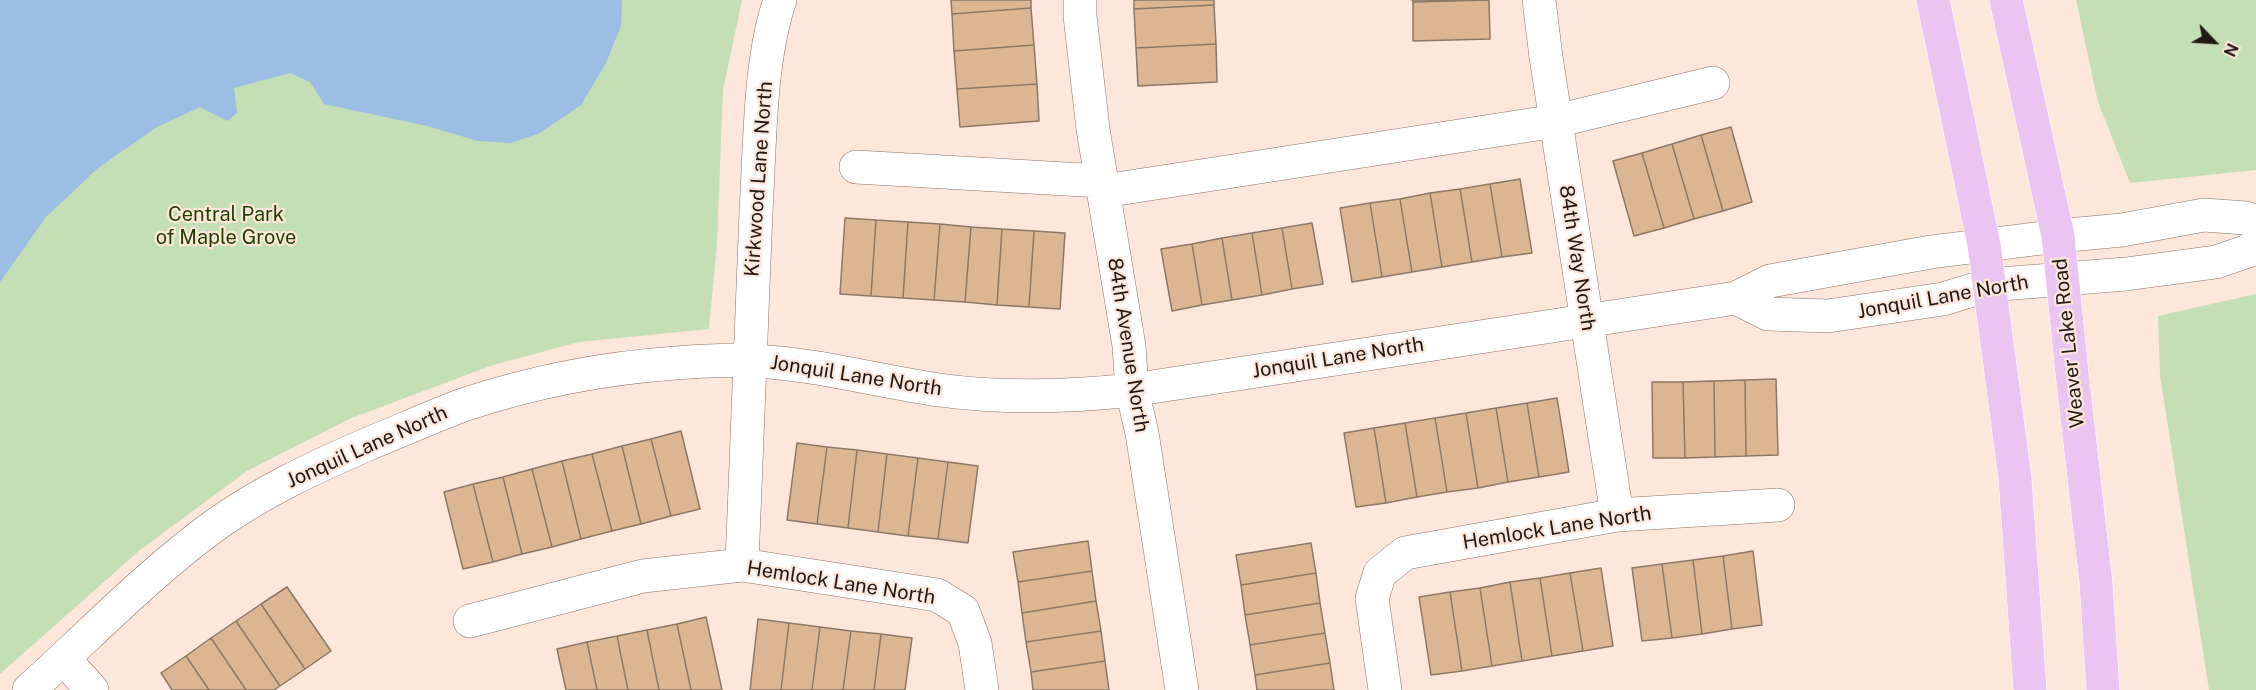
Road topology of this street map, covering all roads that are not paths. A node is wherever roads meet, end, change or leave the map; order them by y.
1 (780, 0) edge
2 (1080, 0) edge
3 (1539, 0) edge
4 (1933, 0) edge
5 (2006, 0) edge
6 (1713, 83) dead end
7 (1556, 122) junction
8 (856, 167) dead end
9 (1102, 186) junction
10 (2256, 222) edge
11 (2058, 236) junction
12 (2256, 244) edge
13 (1984, 245) junction
14 (2062, 278) junction
15 (1989, 285) junction
16 (1736, 298) junction
17 (1588, 319) junction
18 (749, 360) junction
19 (1132, 390) junction
20 (1778, 505) dead end
21 (1617, 515) junction
22 (742, 565) junction
23 (470, 621) dead end
24 (64, 659) junction
25 (29, 690) edge
26 (92, 690) edge
27 (982, 690) edge
28 (1182, 690) edge
29 (1385, 690) edge
30 (2030, 690) edge
31 (2103, 690) edge

1 - 18 street, Kirkwood Lane North
2 - 9 street, 84th Avenue North
3 - 7 street, 84th Way North
4 - 13 main road
5 - 11 main road, Weaver Lake Road
6 - 7 street
7 - 9 street
7 - 17 street, 84th Way North
8 - 9 street
9 - 19 street, 84th Avenue North
10 - 11 street, Jonquil Lane North
11 - 13 street, Jonquil Lane North
11 - 14 main road, Weaver Lake Road
12 - 14 street, Jonquil Lane North
13 - 15 main road
13 - 16 street, Jonquil Lane North
14 - 15 street, Jonquil Lane North
14 - 31 main road, Weaver Lake Road
15 - 16 street, Jonquil Lane North
15 - 30 main road
16 - 17 street, Jonquil Lane North
17 - 19 street, Jonquil Lane North
17 - 21 street, 84th Way North
18 - 19 street, Jonquil Lane North
18 - 22 street, Kirkwood Lane North
18 - 24 street, Jonquil Lane North
19 - 28 street, 84th Avenue North
20 - 21 street, Hemlock Lane North
21 - 29 street, Hemlock Lane North
22 - 23 street, Hemlock Lane North
22 - 27 street, Hemlock Lane North
24 - 25 street, Jonquil Lane North
24 - 26 street

